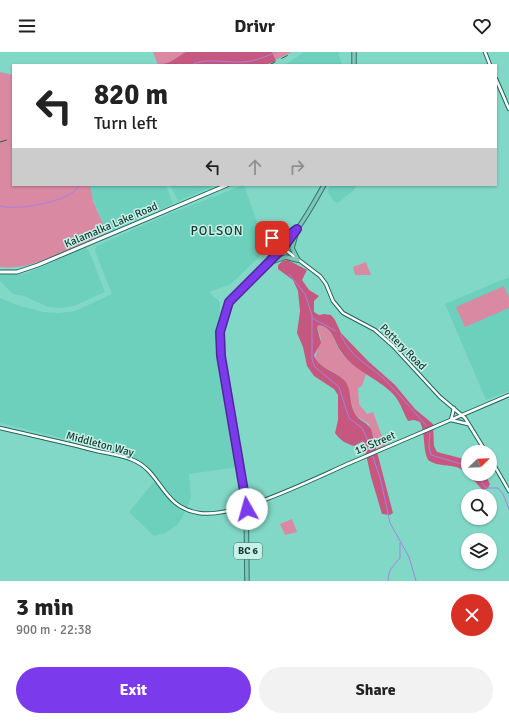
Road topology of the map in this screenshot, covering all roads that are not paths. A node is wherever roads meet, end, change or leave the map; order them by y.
1 (354, 52) edge
2 (484, 52) edge
3 (354, 64) edge
4 (490, 64) edge
5 (497, 81) edge
6 (509, 109) edge
7 (225, 186) edge
8 (323, 186) edge
9 (297, 229) junction
10 (283, 248) junction
11 (298, 260) junction
12 (268, 263) junction
13 (0, 272) edge
14 (509, 395) edge
15 (454, 408) junction
16 (462, 415) junction
17 (451, 420) junction
18 (469, 425) junction
19 (0, 428) edge
20 (482, 445) edge
21 (497, 470) edge
22 (244, 487) junction
23 (509, 491) edge
24 (261, 500) junction
25 (247, 505) junction
26 (234, 509) junction
27 (248, 520) junction
28 (248, 581) edge

1 - 3 main road
2 - 4 street
5 - 6 street
7 - 13 main road, Kalamalka Lake Road
8 - 9 main road, BC 6
9 - 10 main road, BC 6
9 - 11 main road
9 - 12 main road
10 - 11 street, Pottery Road
10 - 12 main road, BC 6
11 - 12 main road
11 - 15 street, Pottery Road
12 - 22 main road, BC 6
14 - 16 street, 15 Street
15 - 16 street, Pottery Road
15 - 17 street
16 - 17 street, 15 Street
16 - 18 street, Pottery Road
17 - 18 street
17 - 24 street, 15 Street
18 - 20 street, Pottery Road
19 - 26 street, Middleton Way
21 - 23 street
22 - 24 main road
22 - 25 main road, BC 6
22 - 26 main road
24 - 25 street, 15 Street
24 - 27 main road
25 - 26 street, Middleton Way
25 - 27 main road, BC 6
26 - 27 main road
27 - 28 main road, BC 6

